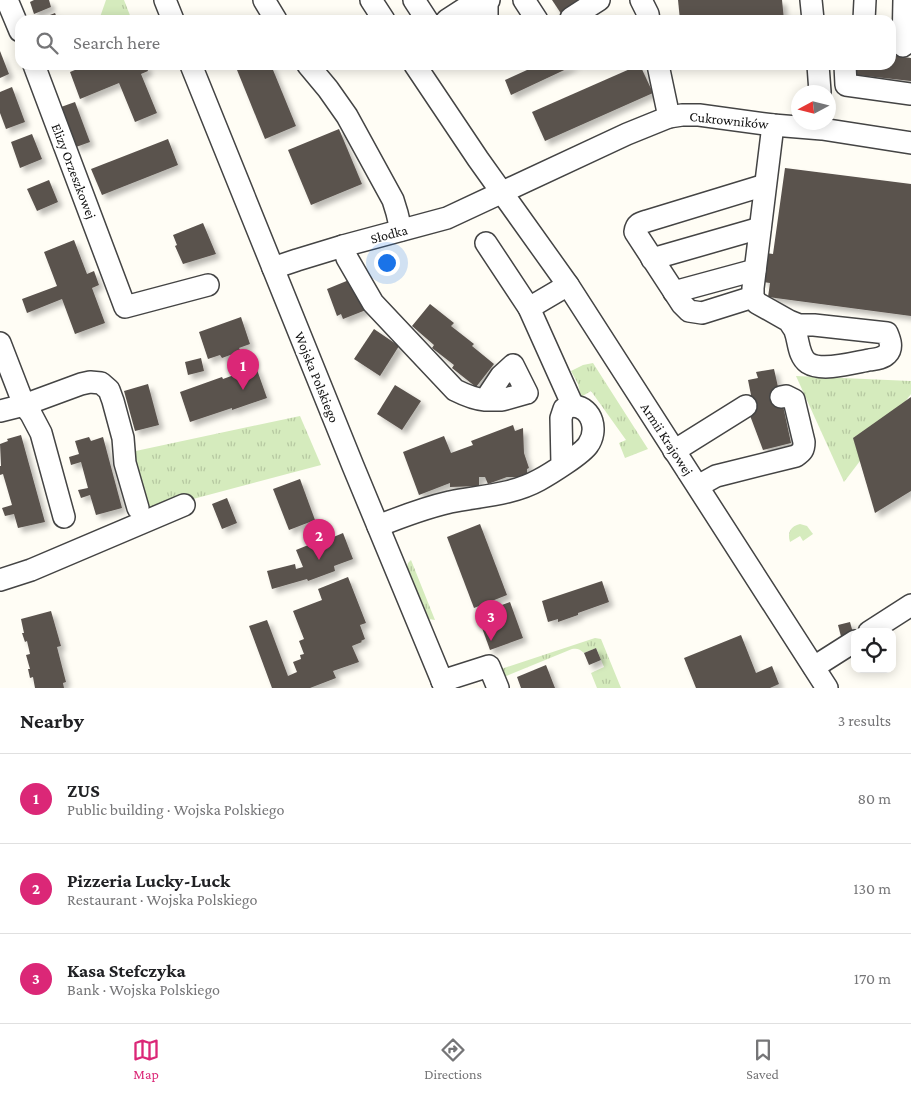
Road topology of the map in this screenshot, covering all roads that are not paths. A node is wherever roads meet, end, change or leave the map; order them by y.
1 (7, 0) edge
2 (165, 0) edge
3 (264, 0) edge
4 (371, 0) edge
5 (414, 0) edge
6 (524, 0) edge
7 (599, 0) edge
8 (641, 0) edge
9 (811, 0) edge
10 (865, 0) edge
11 (904, 0) edge
12 (485, 7) edge
13 (171, 15) edge
14 (273, 15) edge
15 (381, 15) edge
16 (424, 15) edge
17 (456, 15) edge
18 (534, 15) edge
19 (576, 15) edge
20 (648, 15) edge
21 (813, 15) edge
22 (864, 15) edge
23 (15, 19) edge
24 (902, 46) edge
25 (36, 70) edge
26 (194, 70) edge
27 (312, 70) edge
28 (418, 70) edge
29 (659, 70) edge
30 (818, 70) edge
31 (845, 70) edge
32 (819, 85) edge
33 (911, 94) edge
34 (669, 117) junction
35 (773, 125) junction
36 (791, 125) edge
37 (836, 129) edge
38 (911, 143) edge
39 (765, 185) junction
40 (502, 192) junction
41 (760, 228) junction
42 (401, 230) junction
43 (486, 243) dead end
44 (343, 246) junction
45 (652, 259) junction
46 (273, 268) junction
47 (755, 270) junction
48 (208, 285) dead end
49 (568, 285) junction
50 (674, 292) junction
51 (753, 297) junction
52 (529, 308) junction
53 (789, 321) dead end
54 (0, 343) edge
55 (781, 397) dead end
56 (485, 400) dead end
57 (24, 405) junction
58 (573, 406) junction
59 (746, 406) dead end
60 (0, 411) edge
61 (674, 451) junction
62 (562, 465) junction
63 (698, 486) junction
64 (184, 505) dead end
65 (138, 508) dead end
66 (64, 517) dead end
67 (378, 526) junction
68 (0, 580) edge
69 (911, 605) edge
70 (875, 628) edge
71 (851, 643) edge
72 (814, 666) junction
73 (443, 685) edge
74 (498, 688) edge
75 (828, 688) edge

1 - 23 street
2 - 13 street
3 - 14 street
4 - 15 street
5 - 16 street
6 - 18 street
7 - 19 street
8 - 20 street
9 - 21 street
10 - 22 street
11 - 24 street
12 - 17 street
25 - 48 street, Elizy Orzeszkowej
26 - 46 street, Wojska Polskiego
27 - 42 street
28 - 40 street, Armii Krajowej
29 - 34 street
30 - 32 street
31 - 33 street
34 - 35 street, Cukrowników
34 - 40 street, Cukrowników
35 - 36 street, Cukrowników
35 - 39 street
37 - 38 street, Cukrowników
39 - 41 street
39 - 45 street
40 - 42 street, Słodka
40 - 49 street, Armii Krajowej
41 - 45 street
41 - 47 street
42 - 44 street, Słodka
43 - 52 street
44 - 46 street, Słodka
44 - 56 street
45 - 50 street
46 - 67 street, Wojska Polskiego
47 - 50 street
47 - 51 street
49 - 52 street
49 - 61 street, Armii Krajowej
50 - 51 street
51 - 53 street
52 - 58 street
54 - 57 street
55 - 63 street
57 - 60 street
57 - 65 street
57 - 66 street
58 - 62 street
58 - 62 street
59 - 61 street
61 - 63 street, Armii Krajowej
62 - 67 street
63 - 72 street, Armii Krajowej
64 - 68 street
67 - 73 street, Wojska Polskiego
69 - 70 street
71 - 72 street
72 - 75 street, Armii Krajowej
73 - 74 street

